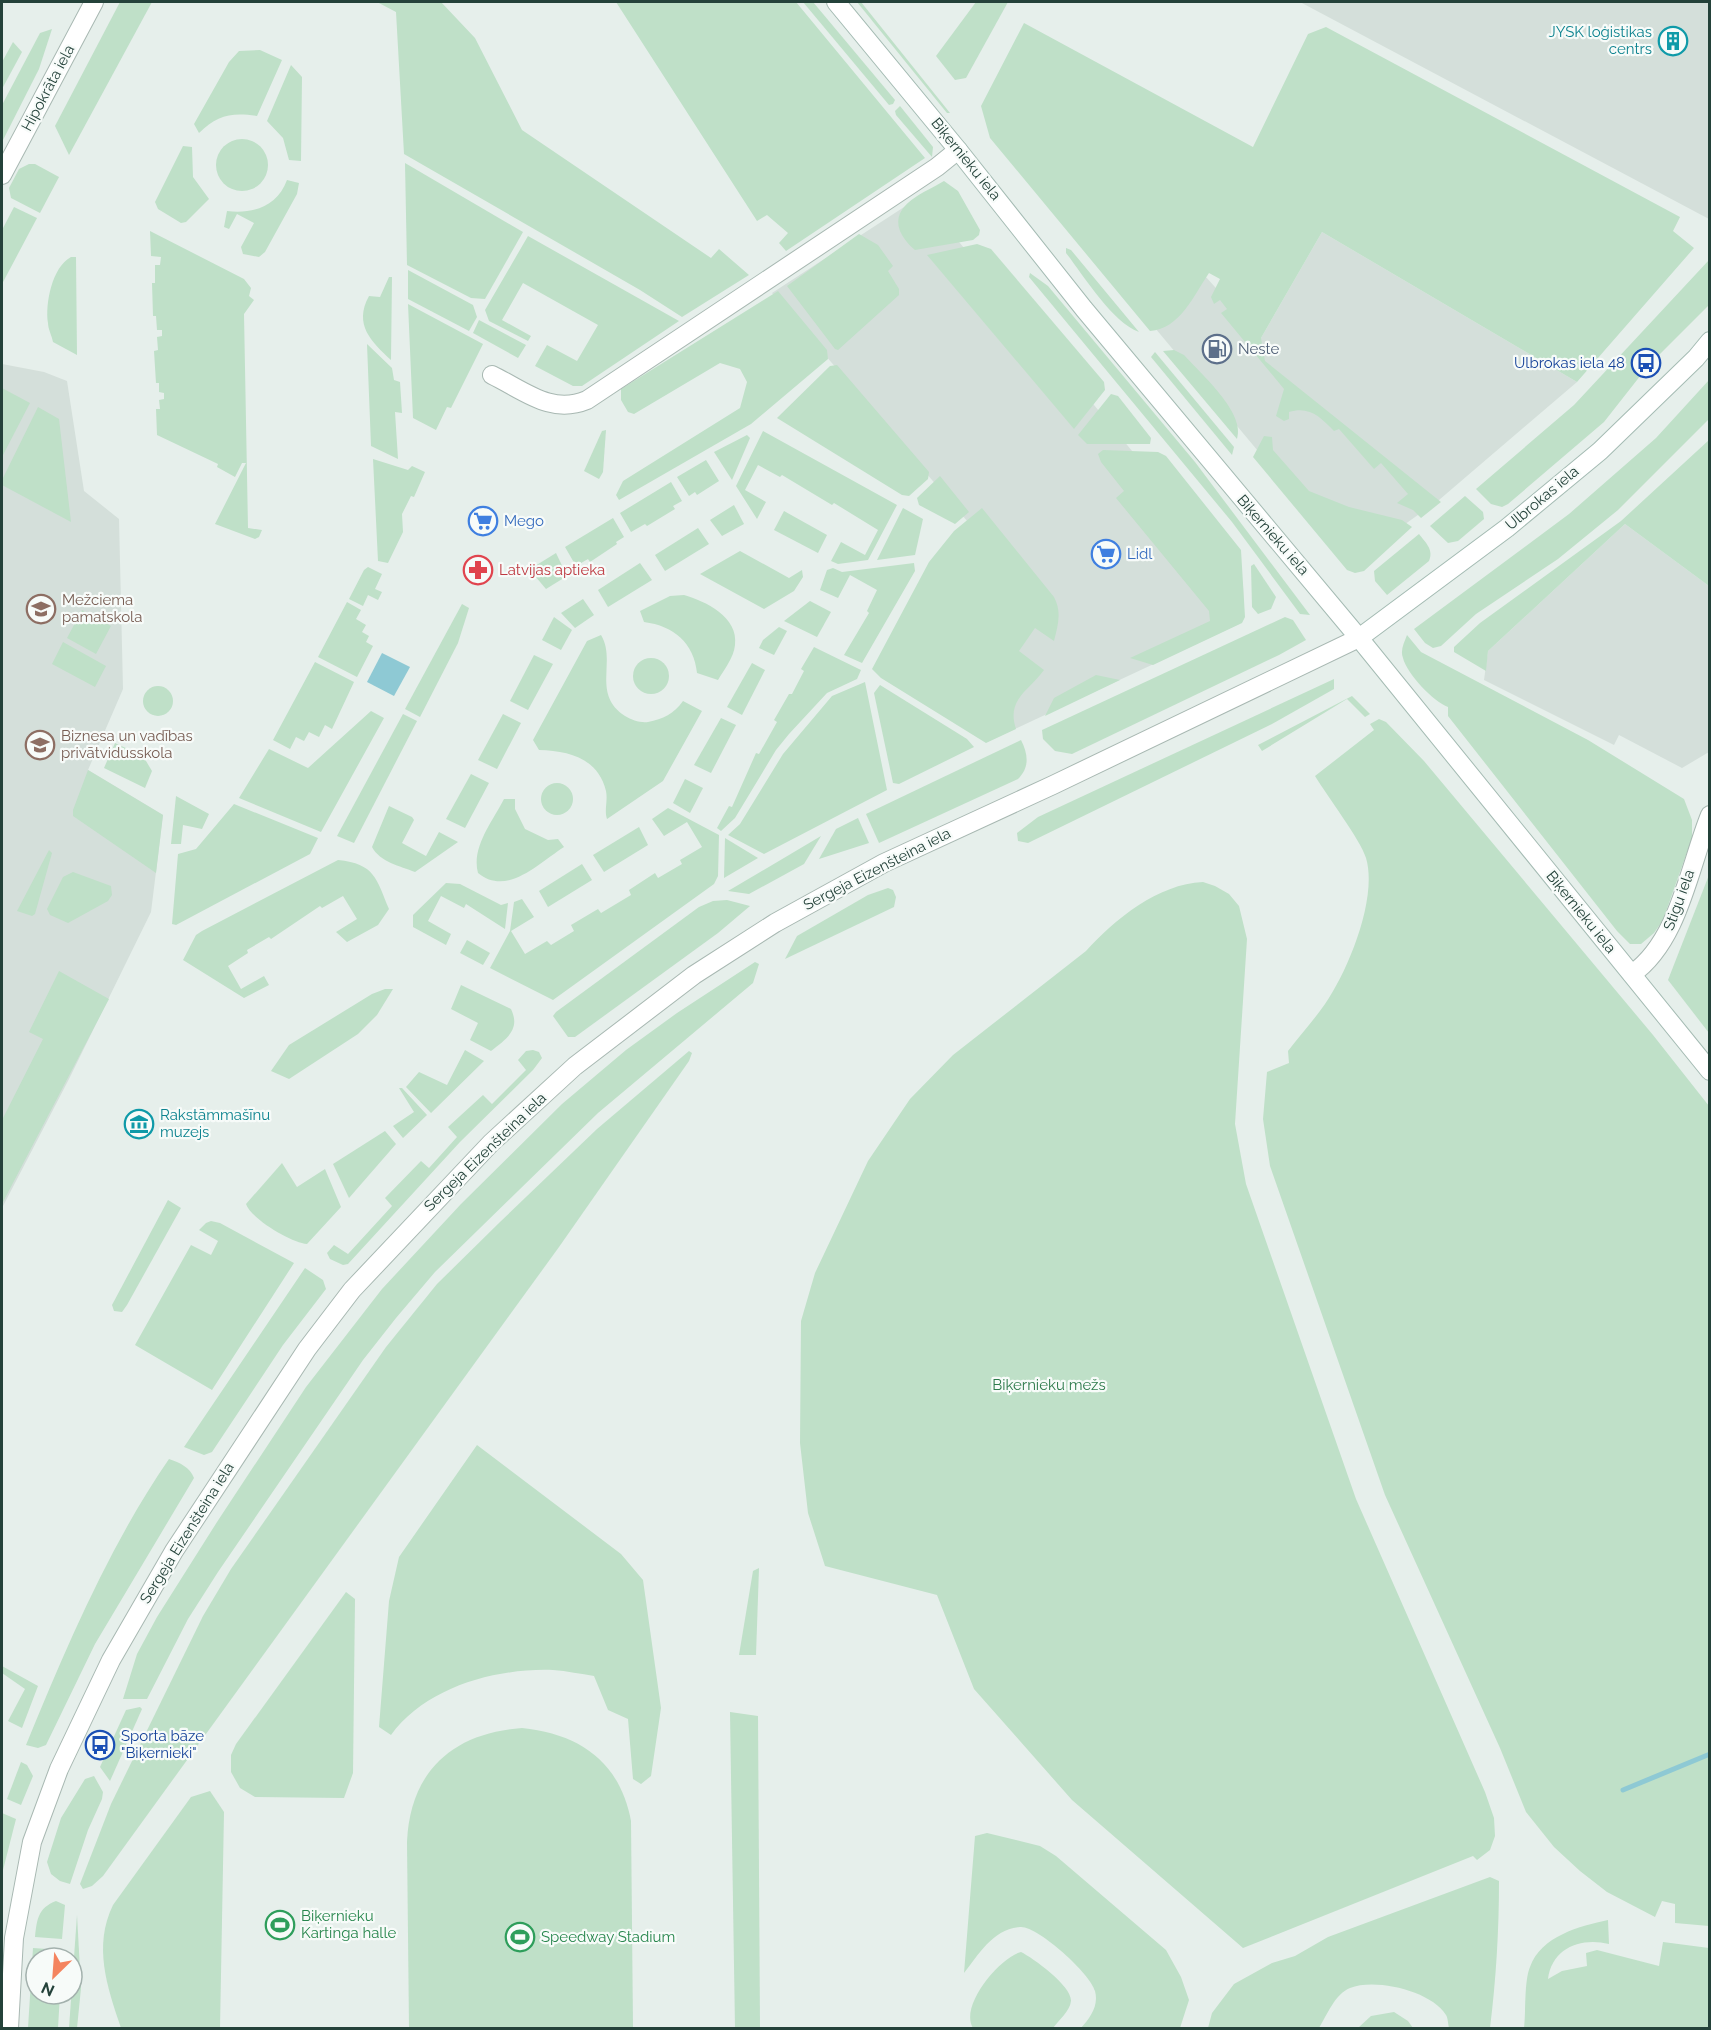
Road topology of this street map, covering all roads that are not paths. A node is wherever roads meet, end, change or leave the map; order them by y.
1 (94, 2) edge
2 (836, 2) edge
3 (958, 150) junction
4 (2, 175) edge
5 (1710, 341) edge
6 (492, 375) dead end
7 (1359, 638) junction
8 (1710, 815) edge
9 (1632, 974) junction
10 (1710, 1071) edge
11 (9, 2028) edge

1 - 4 street, Hipokrāta iela
2 - 3 street, Biķernieku iela
3 - 6 street
3 - 7 street, Biķernieku iela
5 - 7 street, Ulbrokas iela
7 - 9 street, Biķernieku iela
7 - 11 street, Sergeja Eizenšteina iela
8 - 9 street, Stigu iela
9 - 10 street, Biķernieku iela

